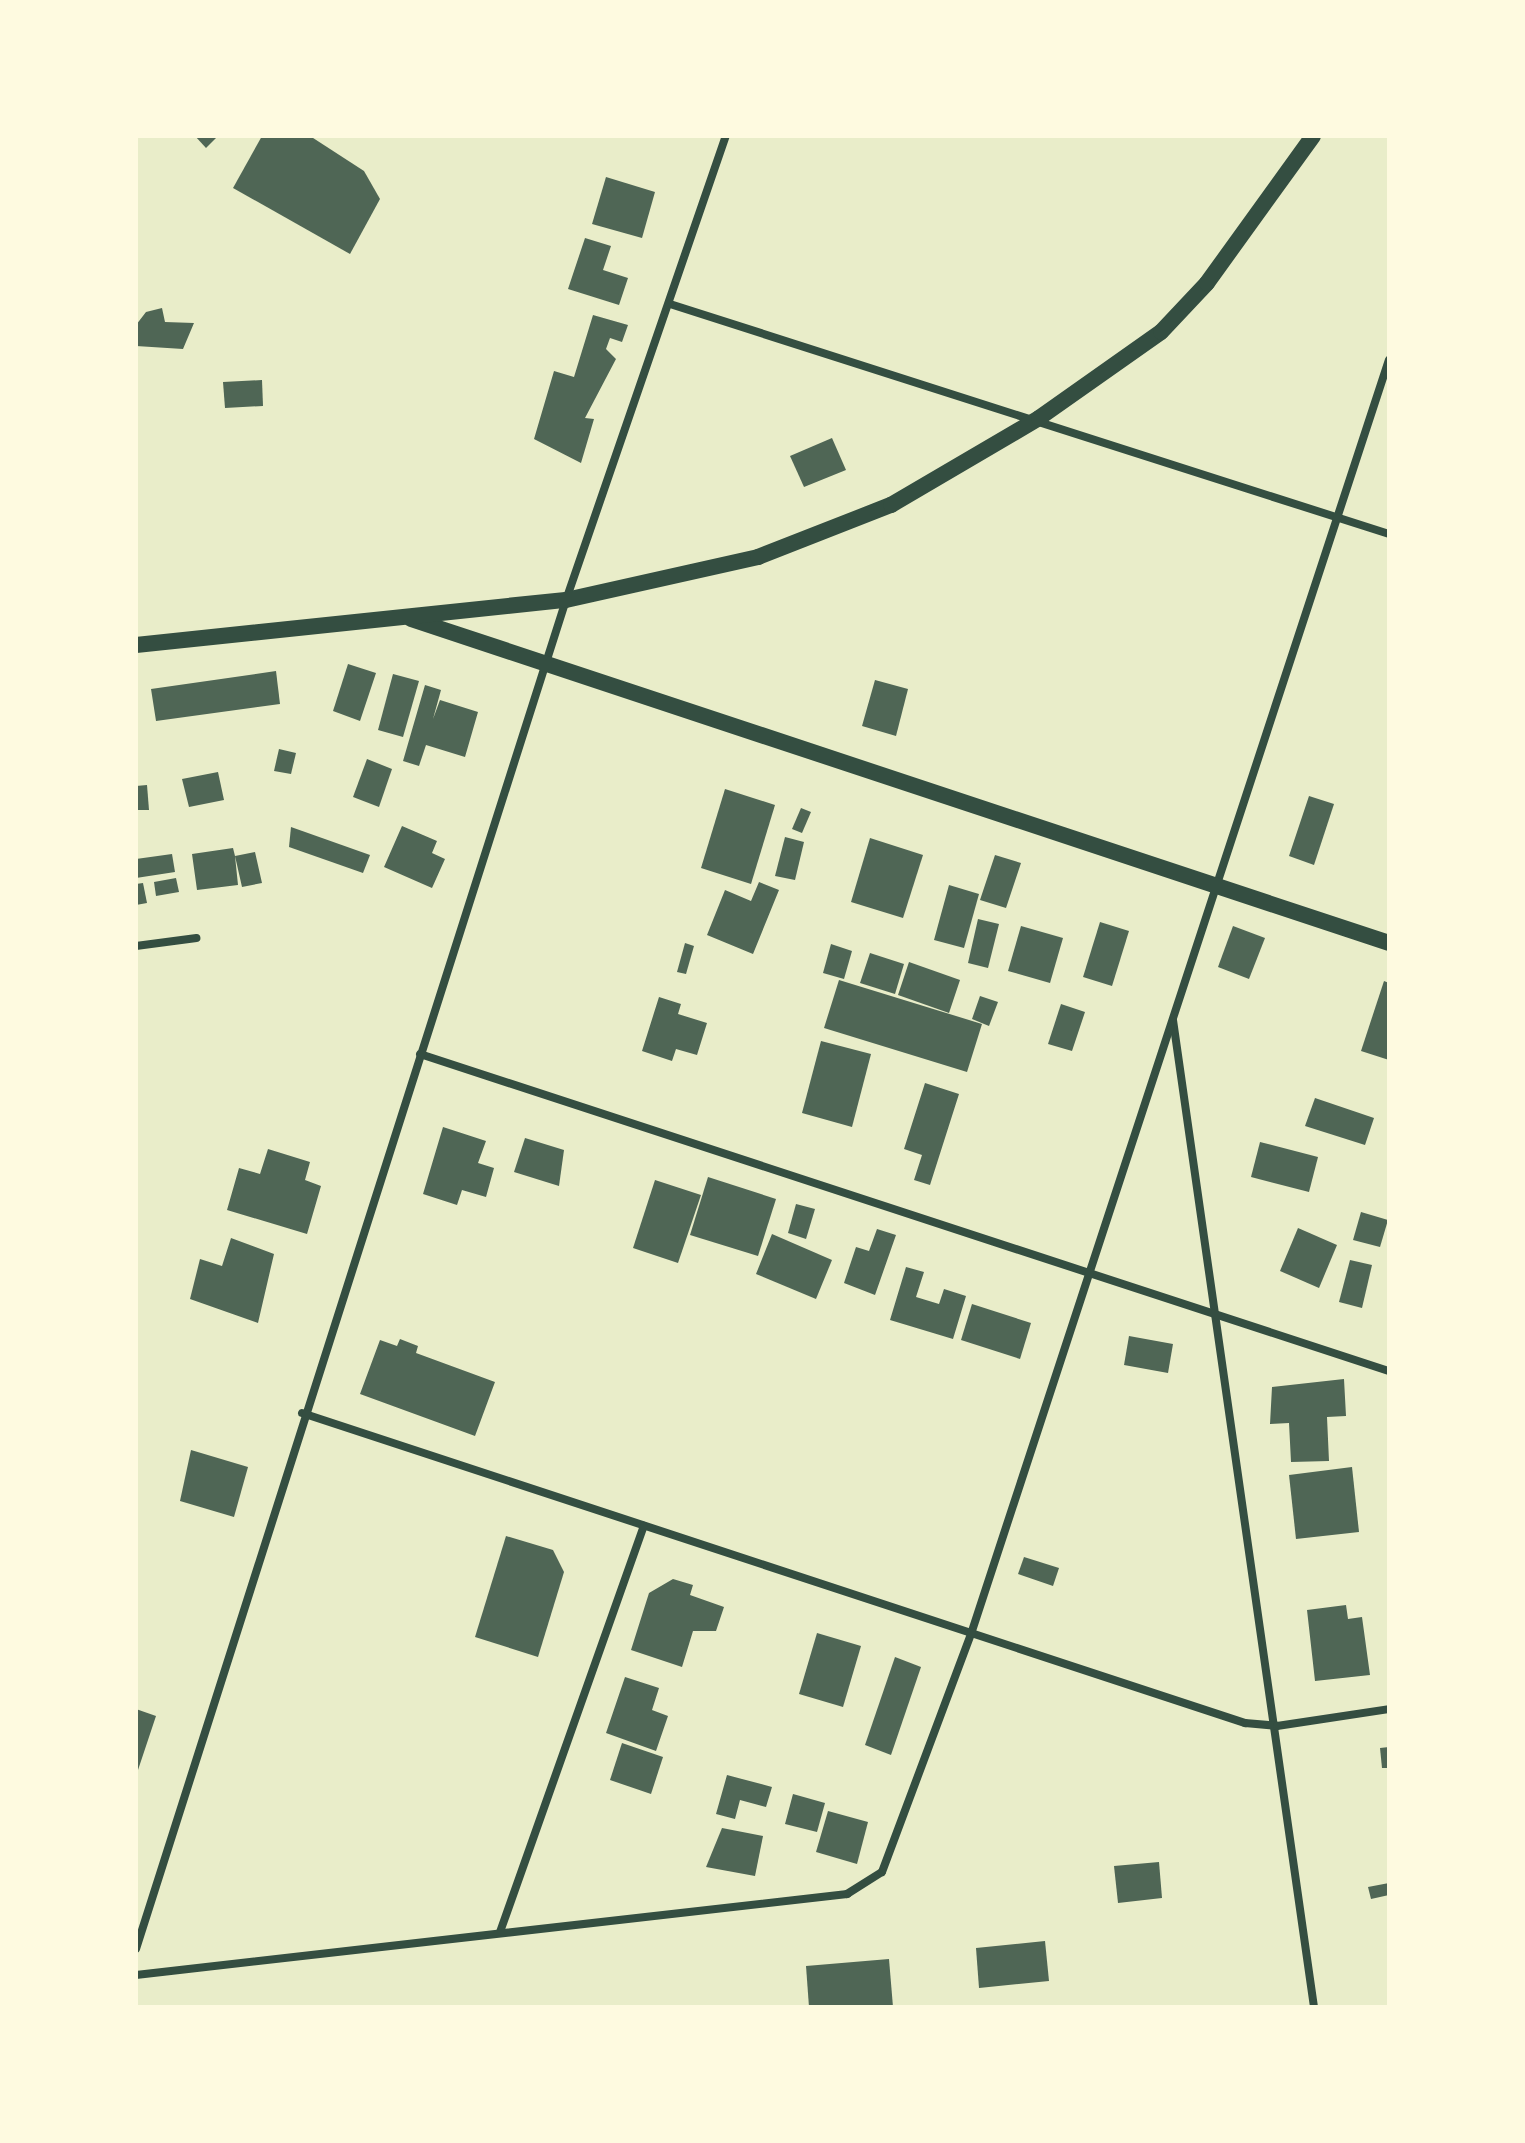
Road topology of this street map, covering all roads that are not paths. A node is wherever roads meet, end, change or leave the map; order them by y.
1 (726, 136) edge
2 (1313, 136) edge
3 (670, 304) junction
4 (1389, 360) edge
5 (1039, 418) junction
6 (1338, 518) junction
7 (1389, 534) edge
8 (566, 600) junction
9 (402, 616) junction
10 (136, 645) edge
11 (548, 660) junction
12 (1214, 886) junction
13 (196, 938) dead end
14 (1389, 943) edge
15 (136, 946) edge
16 (1172, 1015) junction
17 (420, 1054) junction
18 (1086, 1273) junction
19 (1217, 1318) junction
20 (1389, 1371) edge
21 (302, 1413) junction
22 (644, 1526) junction
23 (971, 1634) junction
24 (1389, 1709) edge
25 (1277, 1726) junction
26 (500, 1932) junction
27 (136, 1949) edge
28 (136, 1975) edge
29 (1314, 2007) edge

1 - 3 street
2 - 5 main road
3 - 5 street
3 - 8 street
4 - 6 street
5 - 6 street
5 - 8 main road
6 - 7 street
6 - 12 street
8 - 9 main road
8 - 11 street
9 - 10 main road
9 - 11 main road
11 - 12 main road
11 - 17 street
12 - 14 main road
12 - 16 street
13 - 15 street
16 - 18 street
16 - 19 street
17 - 18 street
17 - 21 street
18 - 19 street
18 - 23 street
19 - 20 street
19 - 25 street
21 - 22 street
21 - 27 street
22 - 23 street
22 - 26 street
23 - 25 street
23 - 26 street
24 - 25 street
25 - 29 street
26 - 28 street

